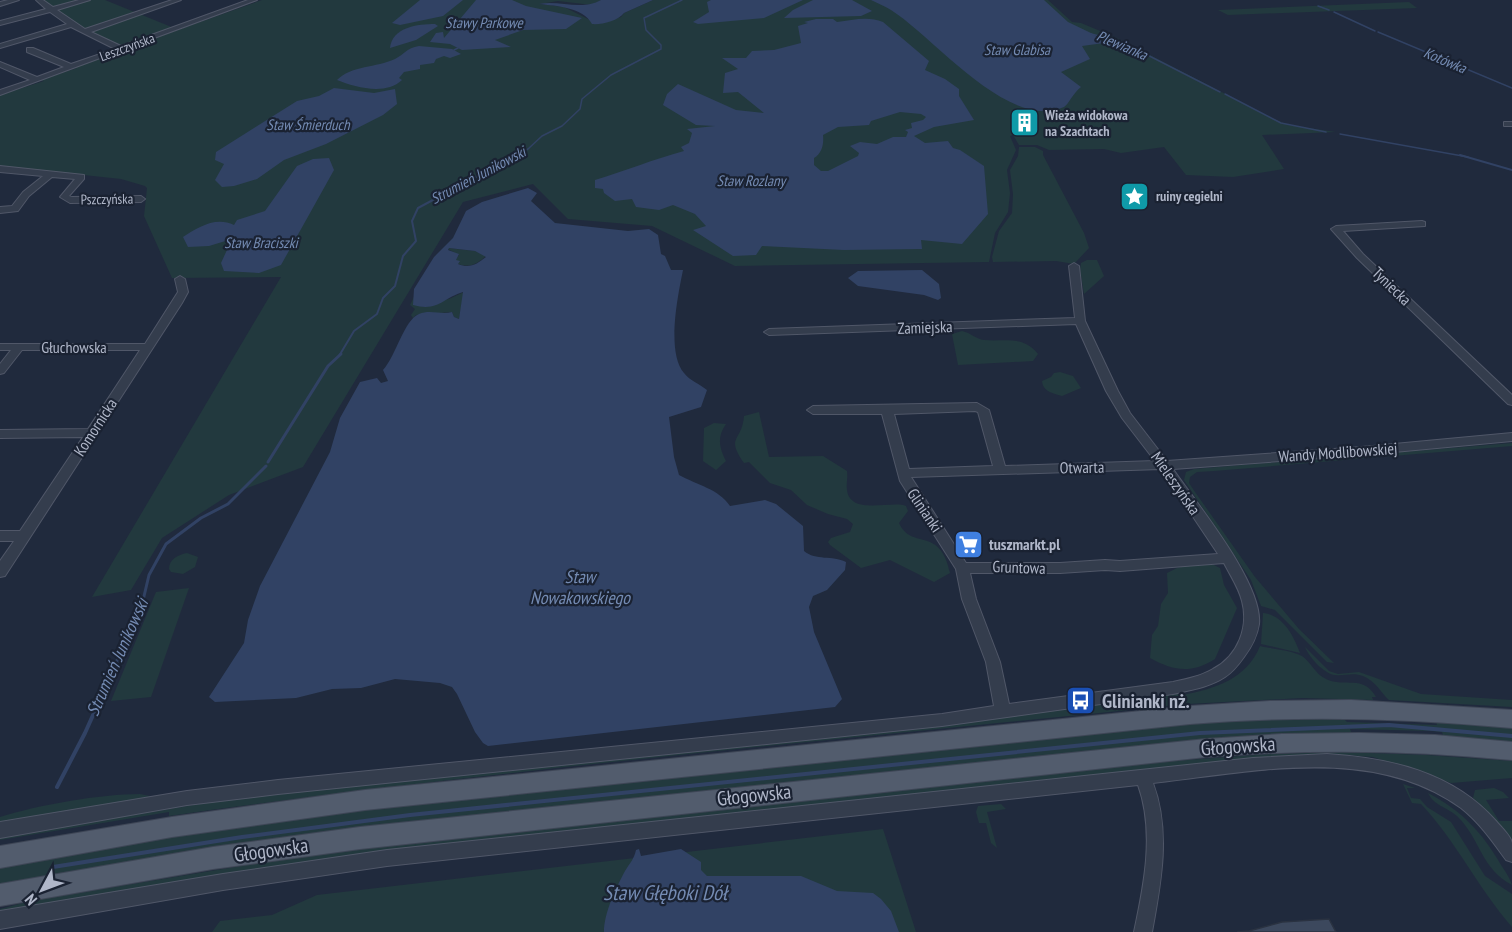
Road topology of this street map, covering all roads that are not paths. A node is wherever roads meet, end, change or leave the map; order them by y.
1 (16, 0) edge
2 (39, 0) edge
3 (87, 0) edge
4 (178, 0) edge
5 (254, 0) edge
6 (0, 4) edge
7 (51, 10) junction
8 (0, 23) edge
9 (71, 25) junction
10 (84, 32) junction
11 (0, 46) edge
12 (121, 49) junction
13 (30, 50) dead end
14 (0, 64) edge
15 (71, 67) junction
16 (37, 80) junction
17 (0, 93) edge
18 (0, 169) edge
19 (50, 174) junction
20 (141, 198) dead end
21 (0, 210) edge
22 (1422, 224) dead end
23 (1074, 266) dead end
24 (180, 279) dead end
25 (1080, 321) junction
26 (769, 332) dead end
27 (0, 347) edge
28 (20, 347) junction
29 (147, 347) junction
30 (0, 371) edge
31 (1512, 401) edge
32 (813, 410) dead end
33 (887, 410) junction
34 (0, 434) edge
35 (91, 434) junction
36 (1512, 437) edge
37 (1164, 465) junction
38 (1000, 469) junction
39 (904, 473) junction
40 (0, 536) edge
41 (24, 536) junction
42 (1228, 558) junction
43 (962, 568) junction
44 (0, 572) edge
45 (1003, 712) junction
46 (1512, 719) edge
47 (1512, 751) edge
48 (1143, 777) junction
49 (0, 830) edge
50 (1512, 854) edge
51 (0, 857) edge
52 (0, 895) edge
53 (0, 920) edge
54 (1143, 932) edge

1 - 6 street
2 - 7 street
3 - 7 street
4 - 10 street
5 - 12 street, Leszczyńska
7 - 8 street
7 - 9 street
9 - 10 street
9 - 11 street
10 - 12 street
12 - 15 street, Leszczyńska
13 - 15 street
14 - 16 street
15 - 16 street, Leszczyńska
16 - 17 street, Leszczyńska
18 - 19 street
19 - 20 street, Pszczyńska
19 - 21 street
22 - 31 street, Tyniecka
23 - 25 street, Mieleszyńska
24 - 29 street, Komornicka
25 - 26 street, Zamiejska
25 - 37 street, Mieleszyńska
27 - 28 street, Głuchowska
28 - 29 street, Głuchowska
28 - 30 street
29 - 35 street, Komornicka
32 - 33 street
33 - 38 street
33 - 39 street, Glinianki
34 - 35 street
35 - 41 street, Komornicka
36 - 37 street, Wandy Modlibowskiej
37 - 38 street, Otwarta
37 - 42 street, Mieleszyńska
38 - 39 street, Otwarta
39 - 43 street, Glinianki
40 - 41 street
41 - 44 street, Komornicka
42 - 43 street, Gruntowa
42 - 45 street, Mieleszyńska
43 - 45 street, Glinianki
45 - 49 street
46 - 51 main road, Głogowska
47 - 52 main road, Głogowska
48 - 50 street, Głogowska
48 - 53 street, Głogowska
48 - 54 street

